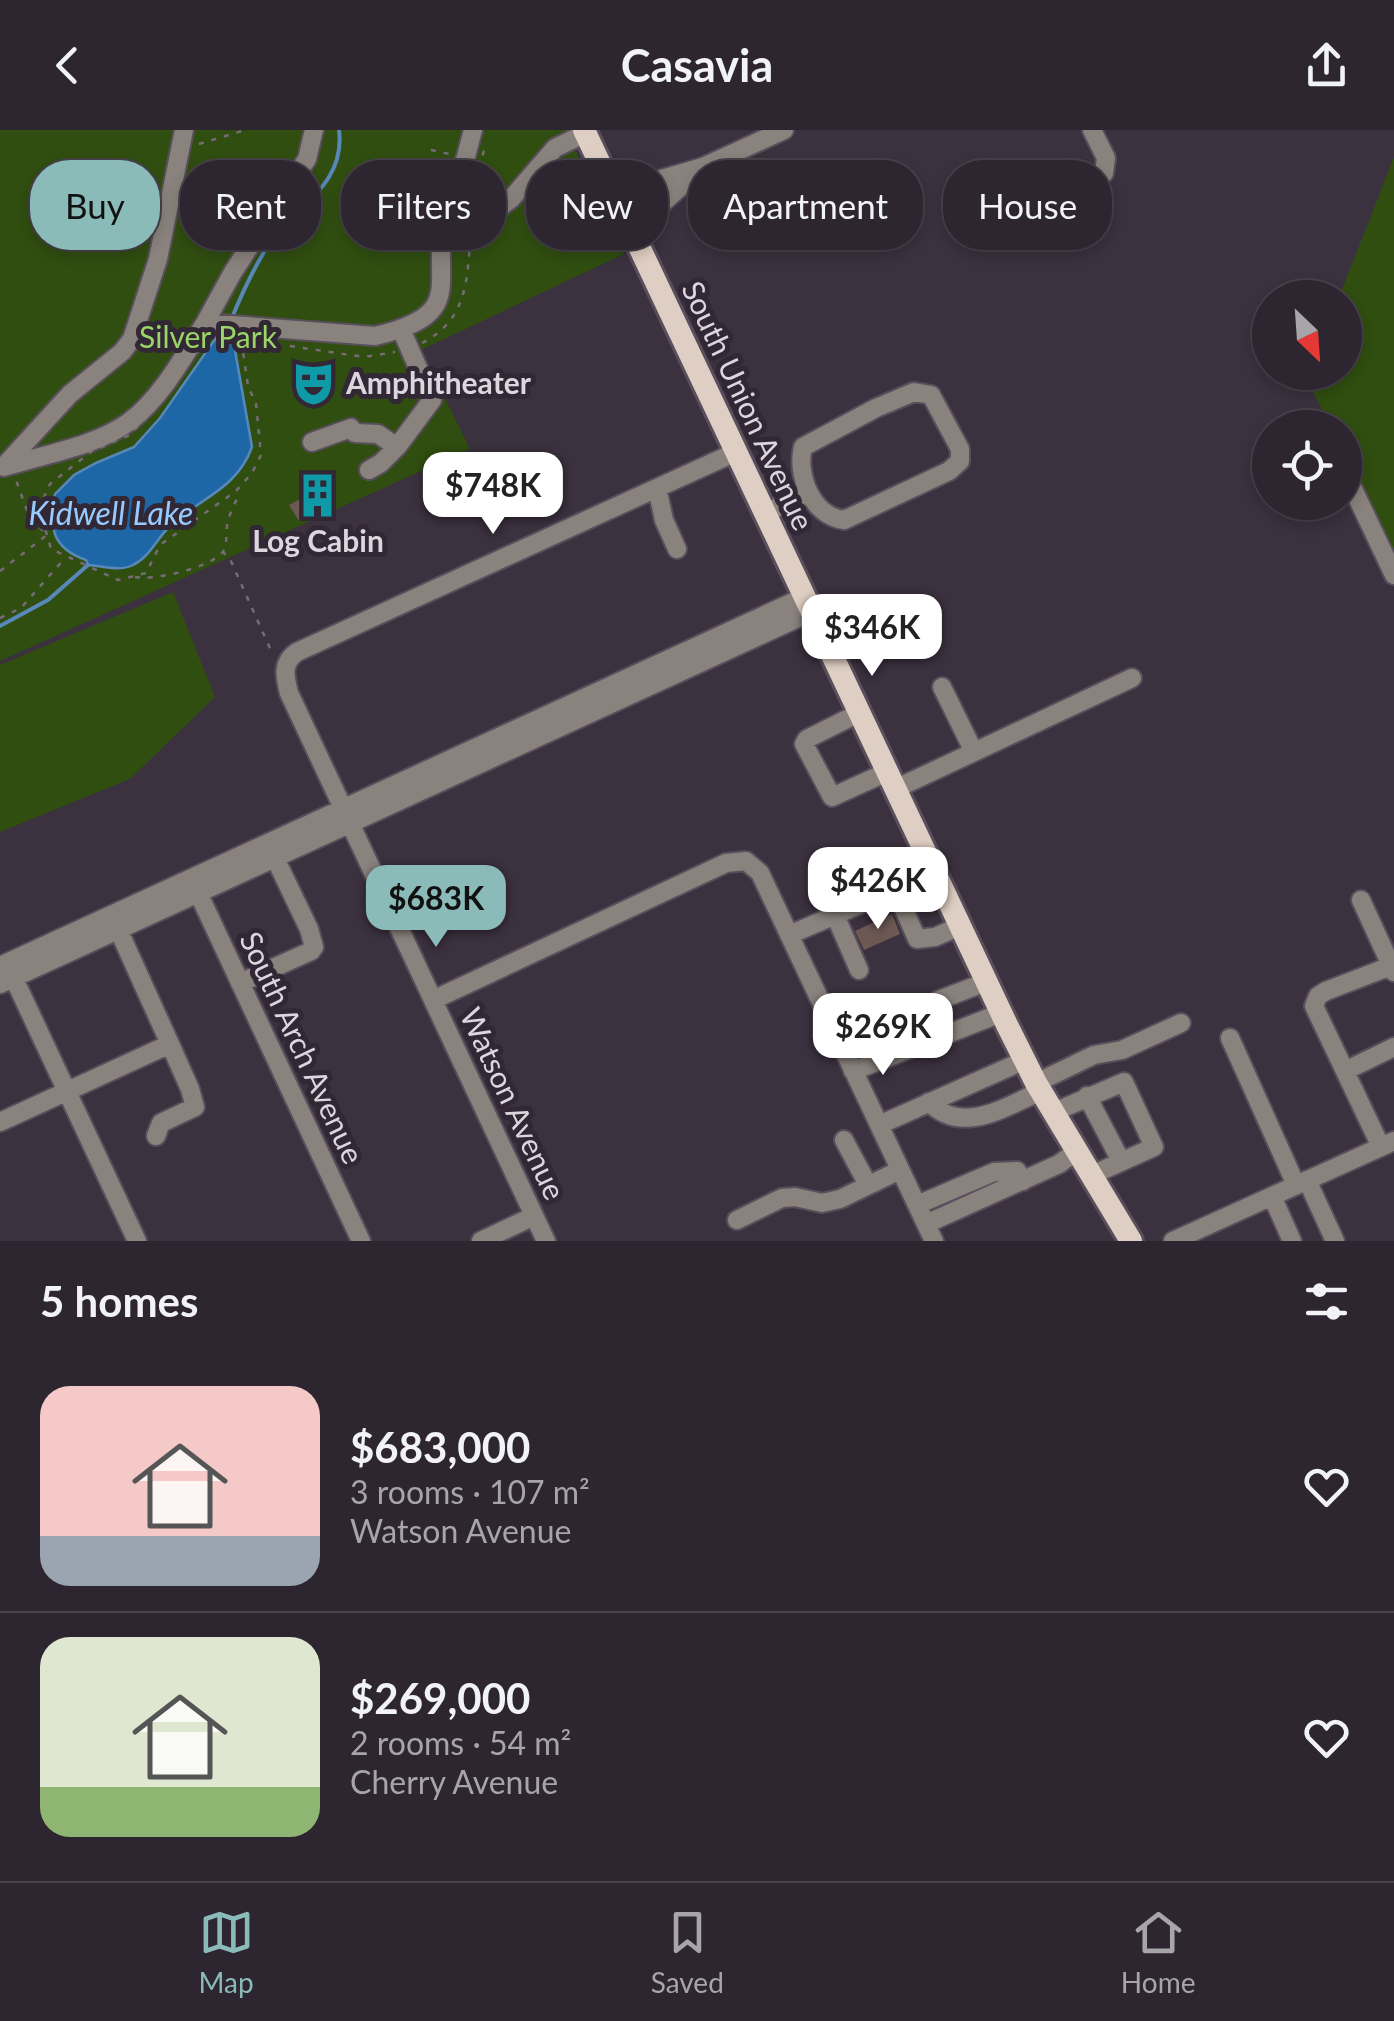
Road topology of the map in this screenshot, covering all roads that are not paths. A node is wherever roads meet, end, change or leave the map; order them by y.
1 (184, 130) edge
2 (314, 130) edge
3 (784, 130) edge
4 (1092, 130) edge
5 (585, 132) edge
6 (479, 137) edge
7 (464, 160) edge
8 (599, 160) edge
9 (720, 160) edge
10 (1106, 160) edge
11 (688, 181) edge
12 (668, 198) edge
13 (506, 203) edge
14 (442, 250) edge
15 (641, 250) edge
16 (224, 327) junction
17 (401, 329) junction
18 (40, 426) junction
19 (312, 442) dead end
20 (397, 448) junction
21 (736, 452) junction
22 (50, 453) junction
23 (5, 469) edge
24 (368, 470) dead end
25 (657, 488) junction
26 (808, 494) junction
27 (1362, 508) edge
28 (764, 513) junction
29 (677, 549) dead end
30 (1394, 575) edge
31 (808, 604) junction
32 (1132, 678) dead end
33 (942, 687) dead end
34 (859, 714) junction
35 (974, 752) junction
36 (891, 780) junction
37 (346, 816) junction
38 (275, 852) junction
39 (935, 872) junction
40 (195, 886) junction
41 (895, 889) junction
42 (1361, 900) dead end
43 (835, 915) junction
44 (115, 922) junction
45 (960, 926) junction
46 (790, 936) junction
47 (1393, 969) edge
48 (859, 970) dead end
49 (5, 973) edge
50 (986, 982) junction
51 (240, 983) junction
52 (433, 1000) junction
53 (1001, 1013) junction
54 (1181, 1023) dead end
55 (943, 1034) junction
56 (1230, 1038) dead end
57 (170, 1044) junction
58 (1394, 1046) edge
59 (1024, 1060) junction
60 (853, 1071) junction
61 (1345, 1072) junction
62 (1039, 1087) junction
63 (68, 1092) junction
64 (1088, 1096) junction
65 (928, 1102) junction
66 (1054, 1112) junction
67 (0, 1122) edge
68 (879, 1125) junction
69 (156, 1136) dead end
70 (844, 1140) dead end
71 (1388, 1144) edge
72 (1077, 1150) junction
73 (1121, 1161) junction
74 (900, 1170) junction
75 (1092, 1174) junction
76 (1023, 1181) junction
77 (1302, 1183) junction
78 (868, 1185) junction
79 (1272, 1196) junction
80 (917, 1205) junction
81 (534, 1216) junction
82 (737, 1220) dead end
83 (930, 1232) edge
84 (1125, 1239) edge
85 (138, 1241) edge
86 (361, 1241) edge
87 (481, 1241) edge
88 (546, 1241) edge
89 (1173, 1241) edge
90 (1292, 1241) edge
91 (1335, 1241) edge

1 - 18 street
2 - 16 street
3 - 9 street
4 - 10 street
5 - 8 main road, South Union Avenue
5 - 13 street
6 - 7 street
11 - 12 street
14 - 17 street
15 - 21 main road, South Union Avenue
16 - 17 street
16 - 22 street
17 - 20 street
18 - 22 street
18 - 23 street
19 - 20 street
20 - 24 street
21 - 25 street
21 - 28 main road, South Union Avenue
22 - 23 street
25 - 29 street
25 - 37 street, Watson Avenue
26 - 26 street
26 - 28 street
27 - 30 street
28 - 31 main road, South Union Avenue
31 - 34 main road, South Union Avenue
31 - 37 street
32 - 35 street
33 - 35 street
34 - 36 main road, South Union Avenue
34 - 36 street
35 - 36 street
36 - 39 main road, South Union Avenue
37 - 38 street
37 - 52 street, Watson Avenue
38 - 40 street
38 - 51 street
39 - 41 street
39 - 45 main road, South Union Avenue
40 - 44 street
40 - 51 street, South Arch Avenue
41 - 43 street
41 - 45 street
42 - 47 street
43 - 46 street
43 - 48 street
44 - 49 street
44 - 57 street
45 - 50 main road, South Union Avenue
46 - 52 street
46 - 60 street
47 - 61 street
49 - 63 street
50 - 53 main road, South Union Avenue
50 - 55 street
51 - 86 street, South Arch Avenue
52 - 81 street, Watson Avenue
53 - 55 street
53 - 59 main road, South Union Avenue
54 - 62 street
55 - 60 street
56 - 77 street
57 - 63 street
57 - 69 street
58 - 61 street
59 - 62 main road, South Union Avenue
59 - 65 street
60 - 68 street
61 - 71 street
62 - 65 street
62 - 66 main road, South Union Avenue
63 - 67 street
63 - 85 street
64 - 66 street
64 - 73 street
64 - 73 street
65 - 68 street
66 - 72 main road, South Union Avenue
68 - 74 street
70 - 78 street
71 - 77 street
72 - 75 main road, South Union Avenue
72 - 76 street
73 - 75 street
74 - 78 street
74 - 80 street
75 - 84 main road, South Union Avenue
76 - 80 street
76 - 83 street
77 - 79 street
77 - 91 street
78 - 82 street
79 - 89 street
79 - 90 street
80 - 83 street
81 - 87 street
81 - 88 street, Watson Avenue

